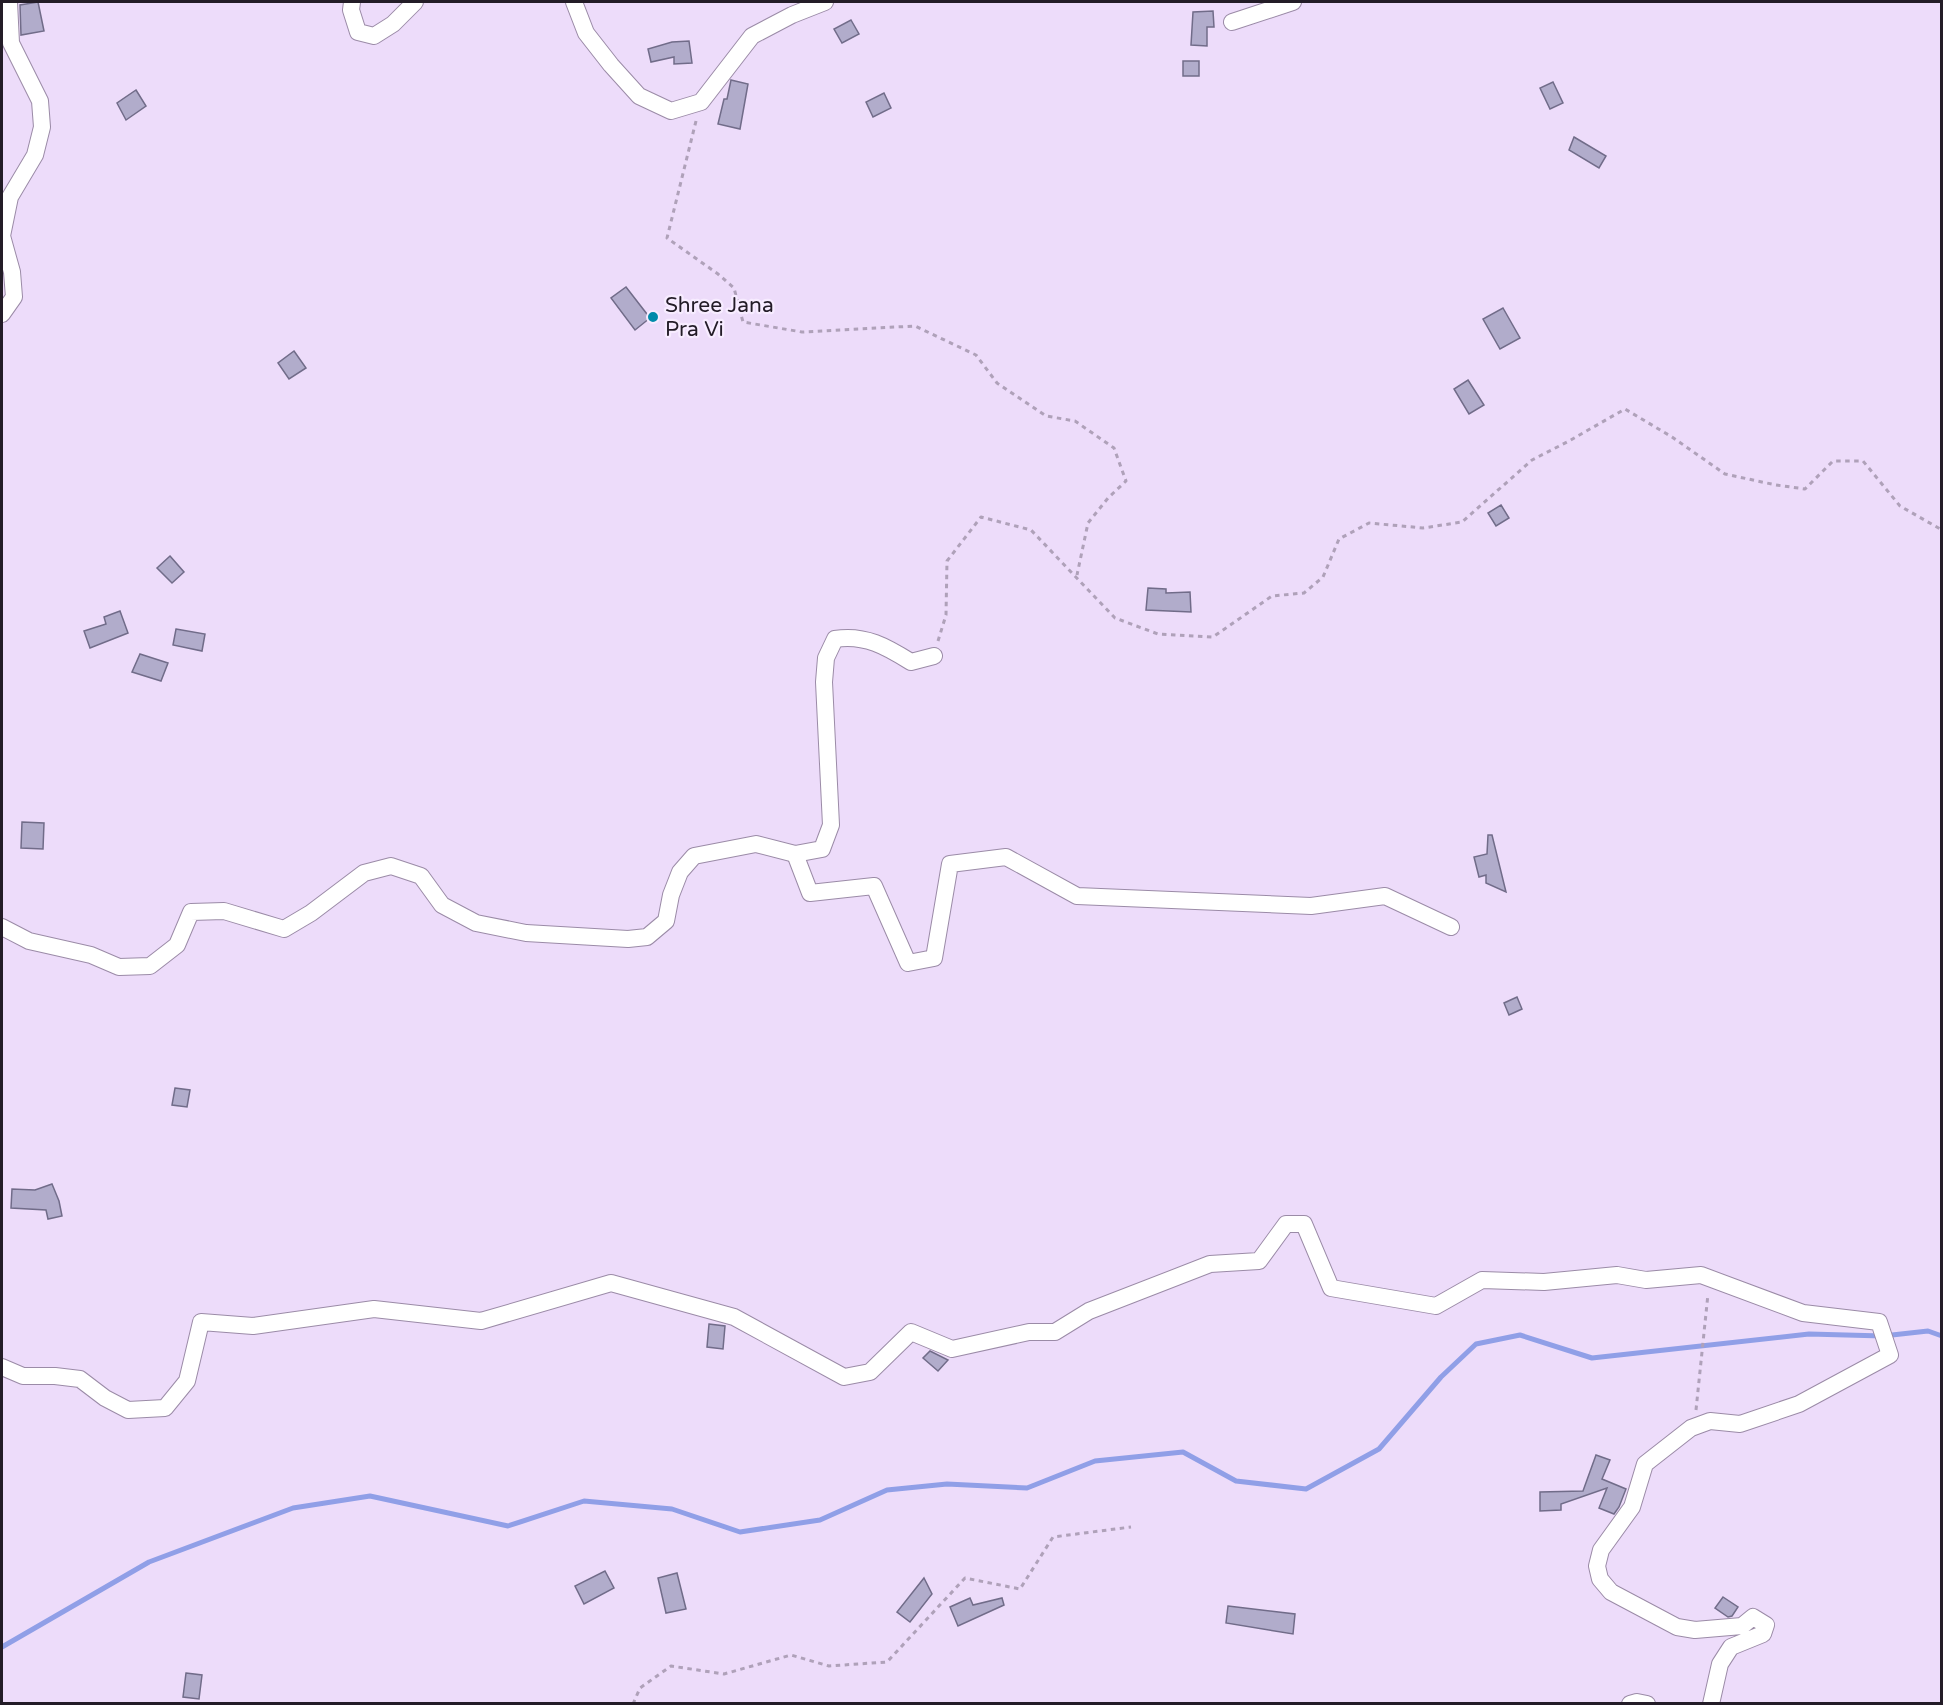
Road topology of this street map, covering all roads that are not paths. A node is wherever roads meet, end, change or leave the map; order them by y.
1 (9, 2) edge
2 (352, 2) edge
3 (415, 2) edge
4 (574, 2) edge
5 (825, 2) edge
6 (1293, 2) edge
7 (1232, 22) dead end
8 (2, 315) edge
9 (934, 656) road end
10 (795, 854) junction
11 (2, 927) edge
12 (1450, 927) dead end
13 (2, 1367) edge
14 (1630, 1704) edge
15 (1647, 1704) edge
16 (1711, 1704) edge

1 - 8 street
2 - 3 street
4 - 5 street
6 - 7 street
9 - 10 street
10 - 11 street
10 - 12 street
13 - 16 street
14 - 15 street

